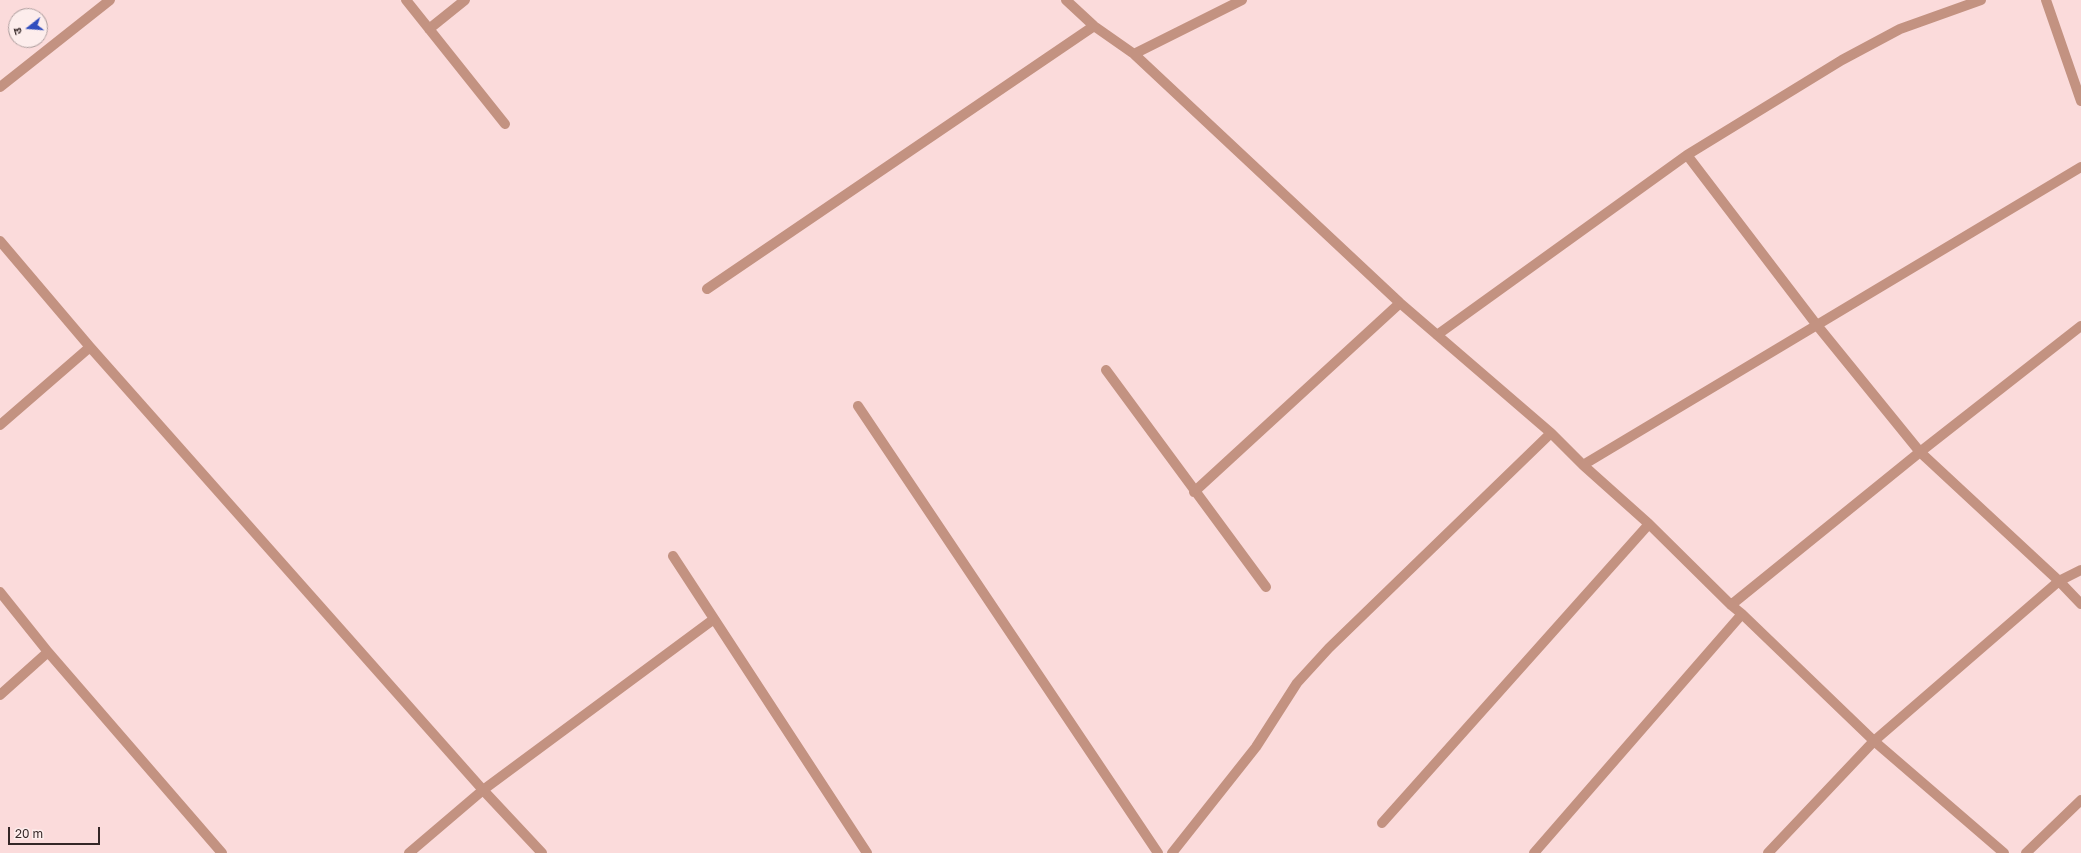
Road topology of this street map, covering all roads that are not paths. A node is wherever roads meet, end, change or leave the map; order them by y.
1 (110, 0) edge
2 (406, 0) edge
3 (465, 0) edge
4 (1066, 0) edge
5 (1242, 0) edge
6 (1981, 0) edge
7 (2046, 0) edge
8 (1094, 26) junction
9 (429, 29) junction
10 (1134, 54) junction
11 (0, 87) edge
12 (2081, 101) edge
13 (505, 124) dead end
14 (1687, 154) junction
15 (2081, 167) edge
16 (0, 241) edge
17 (707, 289) dead end
18 (1400, 303) junction
19 (1816, 324) junction
20 (2081, 326) edge
21 (1437, 335) junction
22 (90, 347) junction
23 (1106, 370) dead end
24 (858, 406) dead end
25 (0, 425) edge
26 (1551, 433) junction
27 (1920, 452) junction
28 (1583, 465) junction
29 (1194, 492) junction
30 (1649, 524) junction
31 (673, 556) dead end
32 (2081, 570) edge
33 (2059, 581) junction
34 (1266, 587) dead end
35 (0, 592) edge
36 (2081, 604) edge
37 (1730, 606) junction
38 (1742, 614) junction
39 (714, 619) junction
40 (48, 652) junction
41 (0, 695) edge
42 (1874, 741) junction
43 (483, 790) junction
44 (2081, 800) edge
45 (1382, 823) dead end
46 (222, 853) edge
47 (409, 853) edge
48 (542, 853) edge
49 (867, 853) edge
50 (1158, 853) edge
51 (1172, 853) edge
52 (1534, 853) edge
53 (1768, 853) edge
54 (2004, 853) edge
55 (2026, 853) edge

1 - 11 street
2 - 9 street
3 - 9 street
4 - 8 street
5 - 10 street
6 - 14 street
7 - 12 street
8 - 10 street
8 - 17 street
9 - 13 street
10 - 18 street
14 - 19 street
14 - 21 street
15 - 19 street
16 - 22 street
18 - 21 street
18 - 29 street
19 - 27 street
19 - 28 street
20 - 27 street
21 - 26 street
22 - 25 street
22 - 43 street
23 - 29 street
24 - 50 street
26 - 28 street
26 - 51 street
27 - 33 street
27 - 37 street
28 - 30 street
29 - 34 street
30 - 37 street
30 - 45 street
31 - 39 street
32 - 33 street
33 - 36 street
33 - 42 street
35 - 40 street
37 - 38 street
38 - 42 street
38 - 52 street
39 - 43 street
39 - 49 street
40 - 41 street
40 - 46 street
42 - 53 street
42 - 54 street
43 - 47 street
43 - 48 street
44 - 55 street

